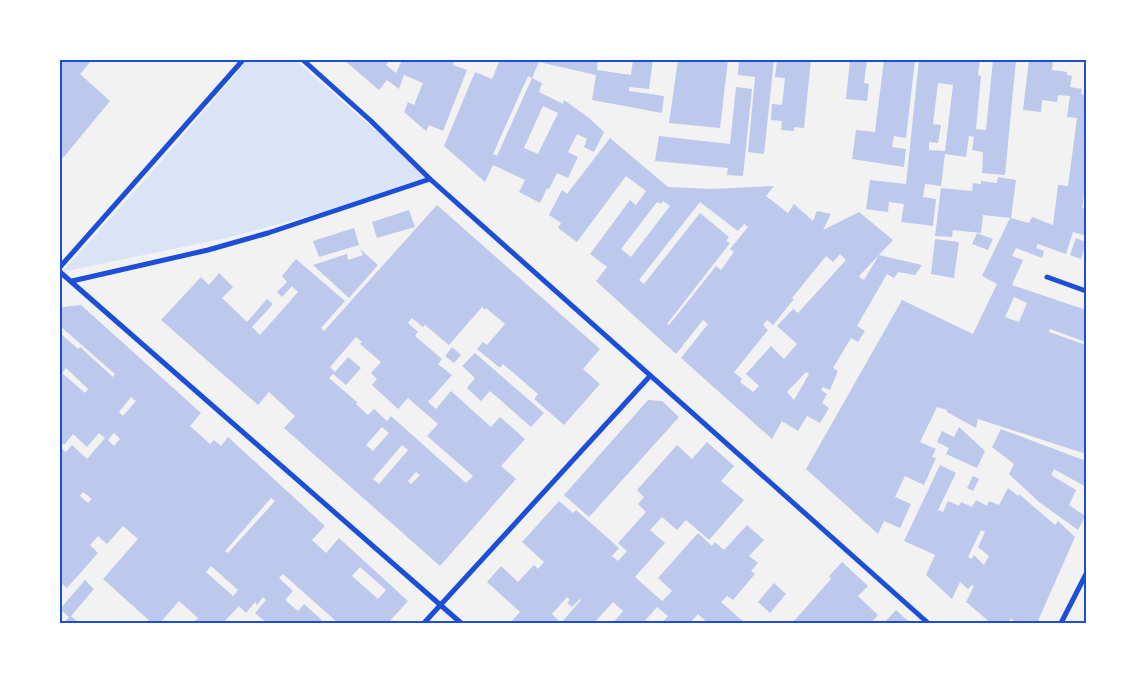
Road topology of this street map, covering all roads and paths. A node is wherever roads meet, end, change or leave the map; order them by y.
1 (243, 60) edge
2 (303, 60) edge
3 (430, 179) junction
4 (60, 267) edge
5 (60, 272) edge
6 (1047, 276) dead end
7 (72, 281) junction
8 (1086, 291) edge
9 (650, 376) junction
10 (1086, 574) edge
11 (440, 605) junction
12 (424, 623) edge
13 (461, 623) edge
14 (928, 623) edge
15 (1061, 623) edge

1 - 4 street
2 - 3 street
3 - 7 street
3 - 9 street
5 - 7 street
6 - 8 street
7 - 11 street
9 - 11 street
9 - 14 street
10 - 15 street
11 - 12 street
11 - 13 street

